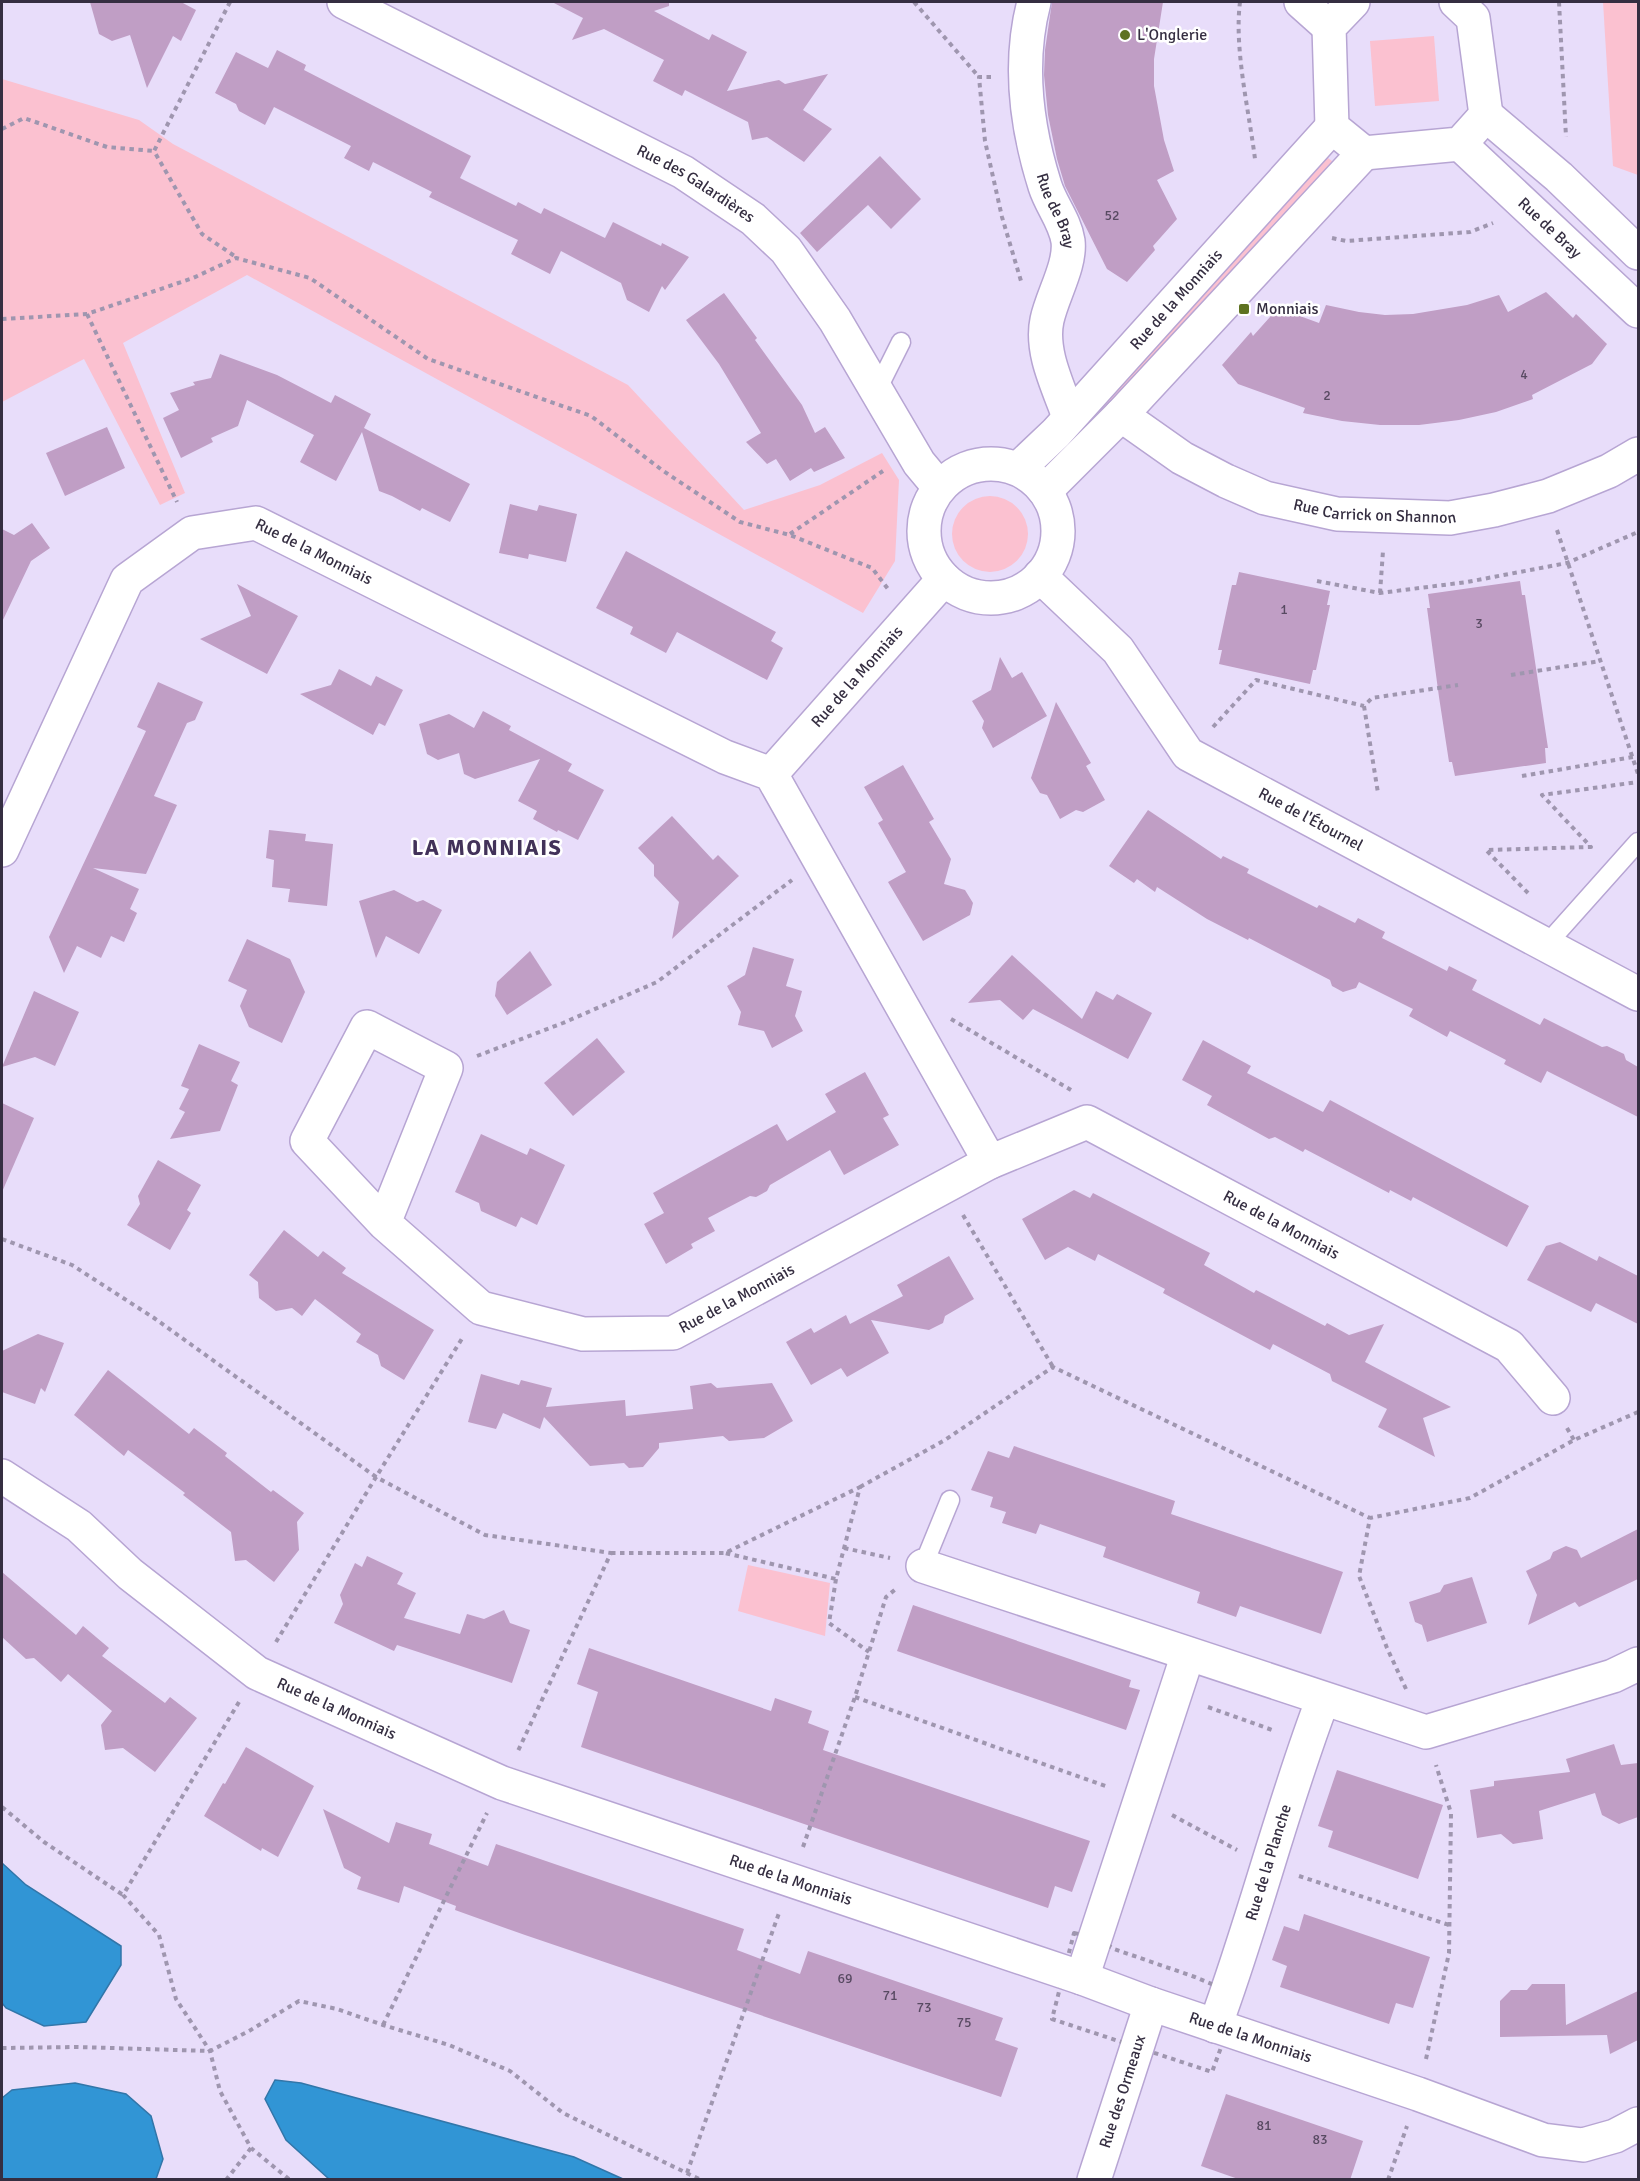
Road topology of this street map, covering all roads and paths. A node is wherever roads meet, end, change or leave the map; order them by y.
1 (230, 2) edge
2 (344, 2) edge
3 (914, 2) edge
4 (1034, 2) edge
5 (1240, 2) edge
6 (1301, 2) edge
7 (1353, 2) edge
8 (1559, 2) edge
9 (1473, 7) edge
10 (1329, 27) junction
11 (979, 77) junction
12 (1024, 79) junction
13 (1486, 115) junction
14 (1332, 127) junction
15 (2, 129) edge
16 (1566, 141) dead end
17 (1460, 144) junction
18 (154, 151) junction
19 (1364, 153) junction
20 (1264, 202) junction
21 (1530, 208) junction
22 (1293, 230) junction
23 (1638, 253) edge
24 (236, 258) junction
25 (1022, 284) dead end
26 (1638, 311) edge
27 (87, 314) junction
28 (2, 319) edge
29 (901, 342) dead end
30 (876, 392) junction
31 (1121, 415) junction
32 (1069, 417) junction
33 (912, 450) junction
34 (1638, 454) edge
35 (1018, 470) junction
36 (939, 487) junction
37 (1045, 491) junction
38 (1638, 532) edge
39 (192, 533) junction
40 (1558, 534) dead end
41 (790, 535) junction
42 (1382, 555) dead end
43 (1567, 563) junction
44 (1040, 576) junction
45 (944, 579) junction
46 (1317, 581) dead end
47 (1380, 593) junction
48 (909, 617) junction
49 (1600, 661) junction
50 (1511, 675) dead end
51 (1458, 685) dead end
52 (1364, 706) junction
53 (1188, 754) junction
54 (1633, 757) junction
55 (771, 774) junction
56 (1638, 774) edge
57 (1522, 776) dead end
58 (1638, 782) edge
59 (1378, 793) dead end
60 (1638, 842) edge
61 (2, 850) edge
62 (819, 860) junction
63 (1554, 936) junction
64 (1638, 994) edge
65 (951, 1019) dead end
66 (446, 1068) junction
67 (1087, 1122) junction
68 (990, 1162) junction
69 (946, 1185) junction
70 (384, 1223) junction
71 (2, 1239) edge
72 (481, 1308) junction
73 (1053, 1367) junction
74 (1553, 1398) dead end
75 (1638, 1412) edge
76 (2, 1476) edge
77 (860, 1487) junction
78 (950, 1500) dead end
79 (1370, 1518) junction
80 (844, 1548) junction
81 (725, 1552) junction
82 (610, 1553) dead end
83 (922, 1566) junction
84 (836, 1579) junction
85 (869, 1652) junction
86 (1188, 1654) junction
87 (1638, 1664) edge
88 (1174, 1696) junction
89 (1323, 1699) junction
90 (1426, 1732) junction
91 (1306, 1742) junction
92 (502, 1783) junction
93 (2, 1807) edge
94 (791, 1881) junction
95 (123, 1895) dead end
96 (1082, 1978) junction
97 (1151, 2004) junction
98 (383, 2025) junction
99 (1215, 2025) junction
100 (2, 2048) edge
101 (210, 2051) junction
102 (1418, 2094) junction
103 (1638, 2124) edge
104 (251, 2148) junction
105 (687, 2173) junction
106 (226, 2180) edge
107 (290, 2180) edge
108 (701, 2180) edge
109 (1094, 2180) edge
110 (1388, 2180) edge

1 - 18 path
2 - 30 street, Rue des Galardières
3 - 11 path
4 - 12 street, Rue de Bray
5 - 20 path
6 - 10 street
7 - 10 street
8 - 16 path
9 - 13 street
10 - 14 street
11 - 12 path
11 - 25 path
12 - 32 street, Rue de Bray
13 - 17 street
13 - 23 street
14 - 19 street
14 - 20 street, Rue de la Monniais
15 - 18 path
17 - 19 street
17 - 21 street, Rue de Bray
18 - 24 path
19 - 22 street
20 - 32 street, Rue de la Monniais
21 - 22 path
21 - 26 street, Rue de Bray
22 - 31 street
24 - 27 path
24 - 41 path
27 - 28 path
27 - 39 path
29 - 30 lane
30 - 33 street, Rue des Galardières
31 - 34 street, Rue Carrick on Shannon
31 - 37 street
32 - 35 street, Rue de la Monniais
33 - 36 street, Rue des Galardières
33 - 41 path
35 - 36 street
35 - 37 street
36 - 45 street
37 - 44 street
38 - 43 path
39 - 55 street, Rue de la Monniais
39 - 61 street, Rue de la Monniais
40 - 43 path
41 - 48 path
42 - 47 path
43 - 47 path
43 - 49 path
44 - 45 street
44 - 53 street, Rue de l'Étournel
45 - 48 street, Rue de la Monniais
46 - 47 path
48 - 55 street, Rue de la Monniais
49 - 50 path
49 - 54 path
51 - 52 path
52 - 53 path
52 - 59 path
53 - 63 street, Rue de l'Étournel
54 - 56 path
54 - 57 path
55 - 62 street
58 - 63 path
60 - 63 lane
62 - 66 path
62 - 68 street
63 - 64 street, Rue de l'Étournel
65 - 67 path
66 - 70 street
66 - 70 street, Rue de la Monniais
67 - 68 street, Rue de la Monniais
67 - 74 street, Rue de la Monniais
68 - 69 street, Rue de la Monniais
69 - 72 street, Rue de la Monniais
69 - 73 path
70 - 72 street, Rue de la Monniais
71 - 72 path
73 - 77 path
73 - 79 path
75 - 79 path
76 - 92 street, Rue de la Monniais
77 - 80 path
77 - 81 path
78 - 83 lane
79 - 90 path
80 - 83 path
80 - 84 path
81 - 82 path
81 - 84 path
83 - 85 path
83 - 86 street
84 - 85 path
85 - 94 path
86 - 88 street
86 - 89 street
87 - 90 street
88 - 91 path
88 - 96 street
89 - 90 street
89 - 91 street, Rue de la Planche
90 - 102 path
91 - 99 street, Rue de la Planche
92 - 94 street, Rue de la Monniais
92 - 98 path
93 - 95 path
94 - 96 street, Rue de la Monniais
94 - 105 path
96 - 97 street, Rue de la Monniais
97 - 99 street, Rue de la Monniais
97 - 109 street, Rue des Ormeaux
98 - 101 path
98 - 105 path
99 - 102 street, Rue de la Monniais
100 - 101 path
101 - 104 path
102 - 103 street, Rue de la Monniais
102 - 110 path
104 - 106 path
104 - 107 path
105 - 108 path

